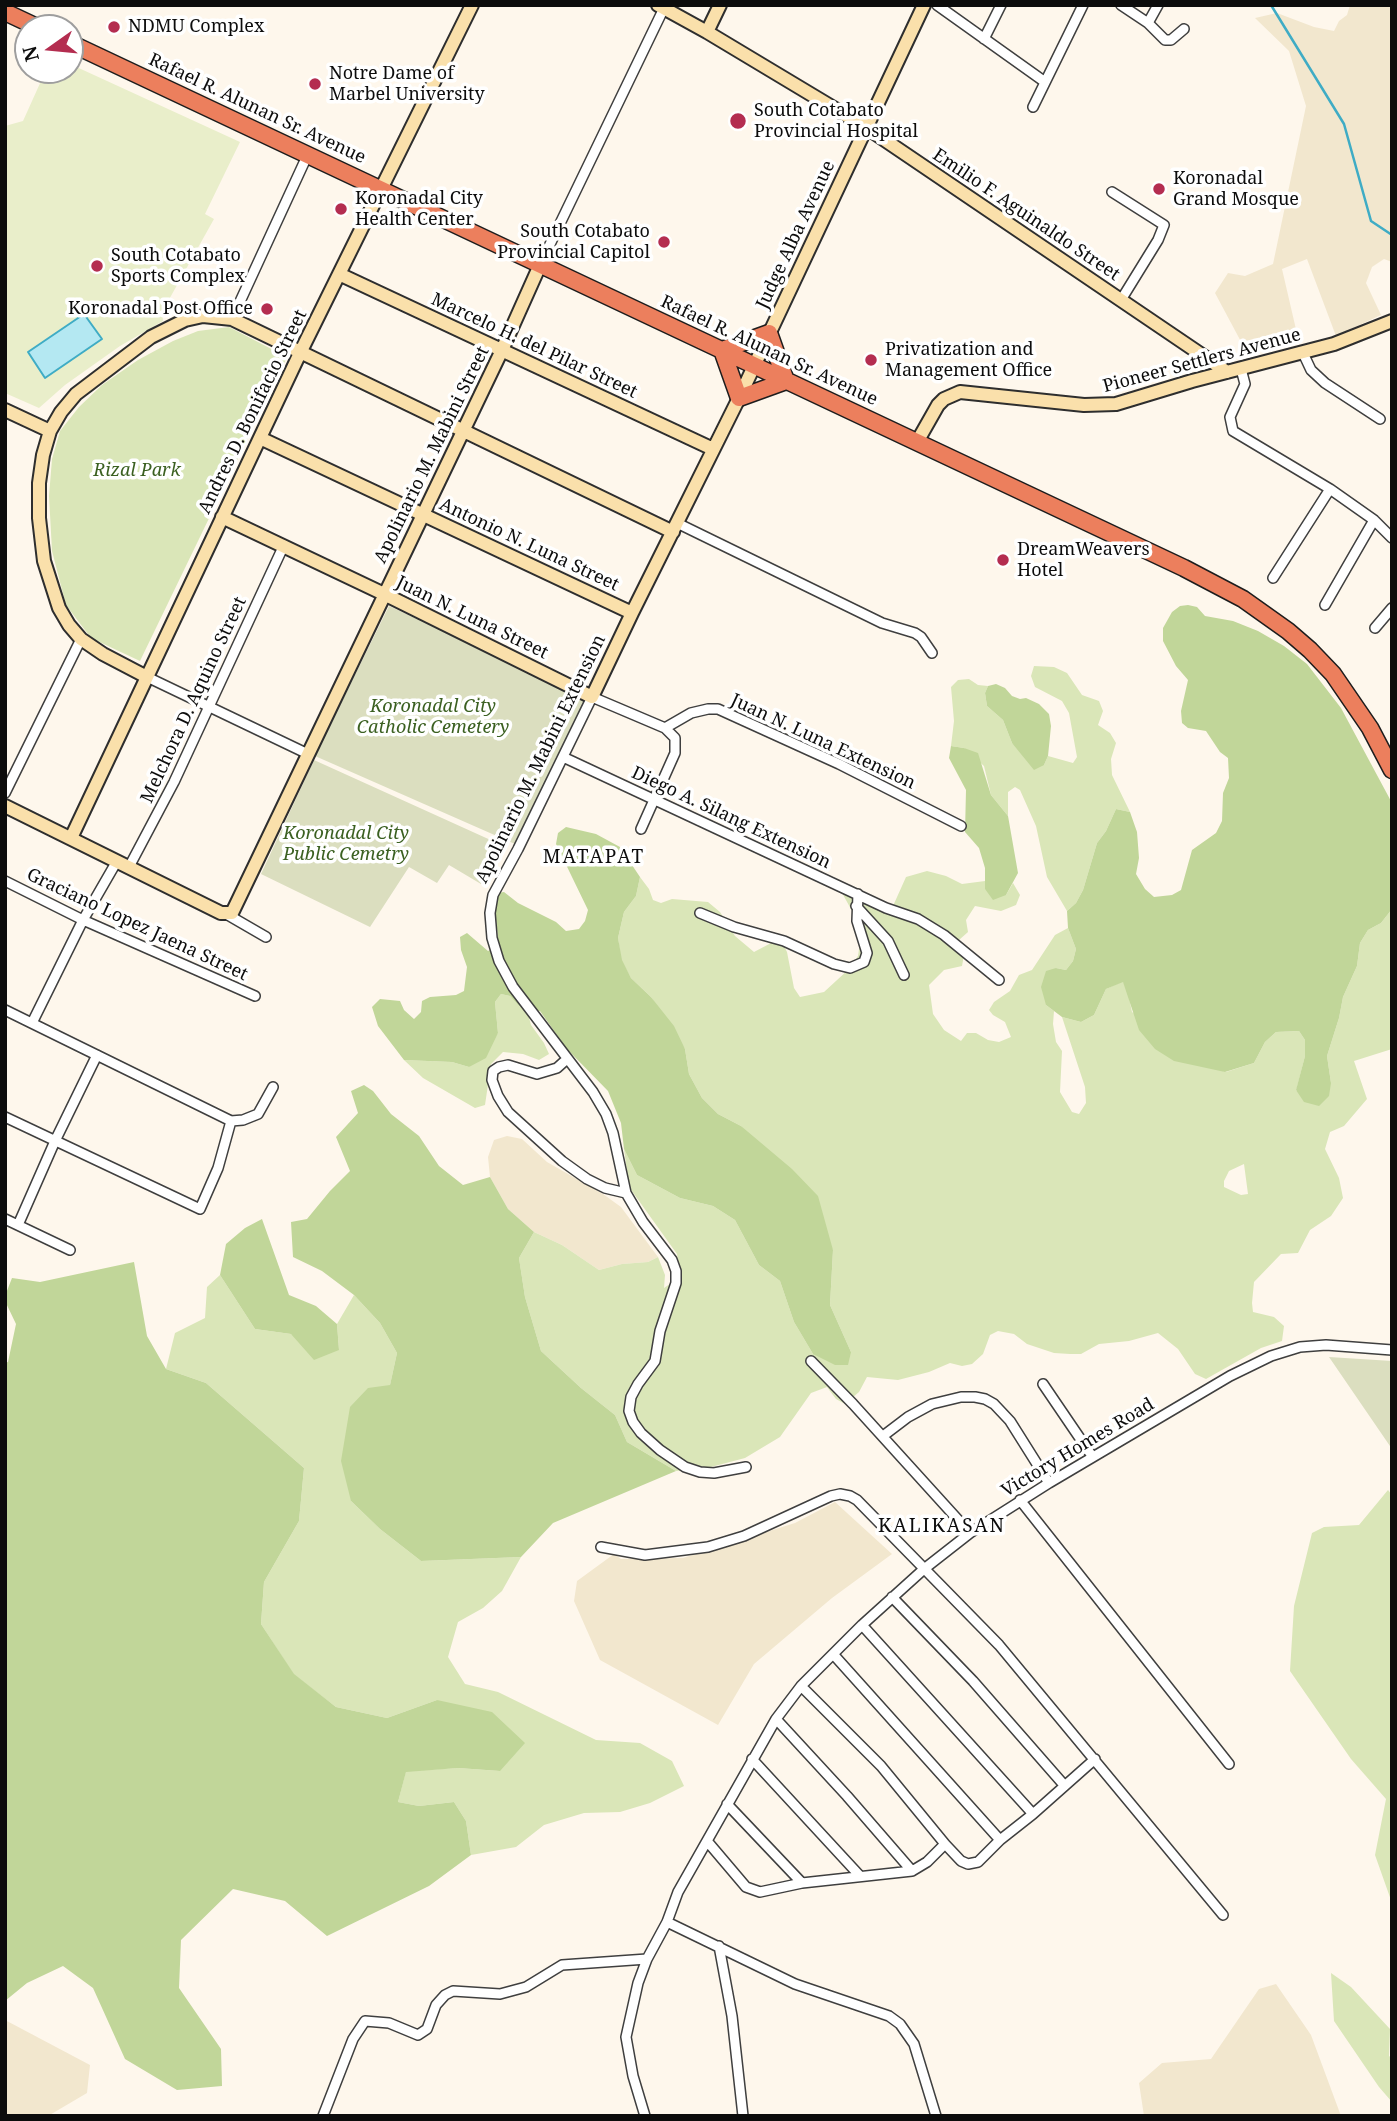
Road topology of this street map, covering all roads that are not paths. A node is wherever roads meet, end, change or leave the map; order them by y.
1 (472, 5) edge
2 (720, 5) edge
3 (923, 5) edge
4 (937, 5) edge
5 (1001, 5) edge
6 (1083, 5) edge
7 (1121, 5) edge
8 (1158, 5) edge
9 (661, 7) edge
10 (1147, 23) junction
11 (1184, 29) dead end
12 (706, 32) junction
13 (984, 38) junction
14 (84, 50) edge
15 (1045, 82) junction
16 (1033, 107) dead end
17 (867, 128) junction
18 (309, 154) junction
19 (381, 189) junction
20 (1112, 192) dead end
21 (540, 265) junction
22 (340, 274) junction
23 (1121, 300) junction
24 (232, 319) junction
25 (1392, 321) edge
26 (769, 333) junction
27 (502, 350) junction
28 (722, 350) junction
29 (300, 353) junction
30 (1303, 353) junction
31 (754, 366) junction
32 (1241, 369) junction
33 (1227, 372) junction
34 (786, 381) junction
35 (739, 398) junction
36 (5, 410) edge
37 (1380, 419) dead end
38 (462, 430) junction
39 (50, 431) junction
40 (260, 438) junction
41 (917, 442) junction
42 (713, 449) junction
43 (1330, 489) junction
44 (423, 514) junction
45 (222, 517) junction
46 (1374, 520) junction
47 (675, 527) junction
48 (1392, 538) edge
49 (284, 545) junction
50 (1273, 578) dead end
51 (384, 594) junction
52 (1325, 605) dead end
53 (1392, 608) edge
54 (632, 613) junction
55 (1375, 628) dead end
56 (81, 639) junction
57 (932, 653) dead end
58 (145, 676) junction
59 (592, 697) junction
60 (209, 708) junction
61 (665, 728) junction
62 (308, 754) junction
63 (563, 757) junction
64 (1392, 769) edge
65 (5, 793) edge
66 (654, 799) junction
67 (5, 806) edge
68 (961, 826) dead end
69 (641, 829) dead end
70 (71, 838) junction
71 (117, 861) junction
72 (129, 867) junction
73 (5, 881) edge
74 (858, 894) junction
75 (856, 906) junction
76 (701, 913) dead end
77 (228, 915) junction
78 (83, 920) junction
79 (266, 937) dead end
80 (904, 975) dead end
81 (999, 980) dead end
82 (255, 996) dead end
83 (5, 1010) edge
84 (32, 1023) junction
85 (97, 1055) junction
86 (568, 1059) junction
87 (272, 1087) dead end
88 (5, 1117) edge
89 (231, 1121) junction
90 (55, 1141) junction
91 (626, 1193) junction
92 (5, 1219) edge
93 (18, 1225) junction
94 (70, 1250) dead end
95 (1392, 1350) edge
96 (811, 1361) dead end
97 (1043, 1384) dead end
98 (883, 1436) junction
99 (1092, 1456) junction
100 (746, 1467) dead end
101 (1049, 1483) junction
102 (1020, 1500) junction
103 (970, 1533) junction
104 (601, 1548) dead end
105 (924, 1569) junction
106 (892, 1597) junction
107 (862, 1625) junction
108 (833, 1654) junction
109 (801, 1686) junction
110 (776, 1718) junction
111 (752, 1759) junction
112 (1095, 1759) junction
113 (1229, 1764) dead end
114 (1064, 1785) junction
115 (727, 1804) junction
116 (1034, 1814) junction
117 (1000, 1840) junction
118 (706, 1841) junction
119 (945, 1844) junction
120 (912, 1871) junction
121 (860, 1876) junction
122 (802, 1883) junction
123 (1223, 1915) dead end
124 (667, 1922) junction
125 (719, 1946) junction
126 (648, 1959) junction
127 (323, 2116) edge
128 (645, 2116) edge
129 (743, 2116) edge
130 (936, 2116) edge

1 - 19 street, Andres D. Bonifacio Street
2 - 12 street
3 - 17 street, Judge Alba Avenue
4 - 13 street
5 - 13 street
6 - 15 street
7 - 10 street
8 - 10 street
9 - 12 street, Emilio F. Aguinaldo Street
9 - 21 street, Apolinario M. Mabini Street
10 - 11 street
12 - 17 street, Emilio F. Aguinaldo Street
13 - 15 street
14 - 18 highway, Rafael R. Alunan Sr. Avenue
15 - 16 street
17 - 23 street, Emilio F. Aguinaldo Street
17 - 26 street, Judge Alba Avenue
18 - 19 highway, Rafael R. Alunan Sr. Avenue
18 - 24 street
19 - 21 highway, Rafael R. Alunan Sr. Avenue
19 - 22 street, Andres D. Bonifacio Street
20 - 23 street
21 - 27 street, Apolinario M. Mabini Street
21 - 28 highway, Rafael R. Alunan Sr. Avenue
22 - 27 street, Marcelo H. del Pilar Street
22 - 29 street, Andres D. Bonifacio Street
23 - 33 street, Emilio F. Aguinaldo Street
24 - 29 street
24 - 39 street
25 - 30 street, Pioneer Settlers Avenue
26 - 28 highway
26 - 31 street, Judge Alba Avenue
26 - 34 highway
27 - 38 street, Apolinario M. Mabini Street
27 - 42 street, Marcelo H. del Pilar Street
28 - 31 highway, Rafael R. Alunan Sr. Avenue
28 - 35 highway
29 - 38 street
29 - 40 street, Andres D. Bonifacio Street
30 - 32 street, Pioneer Settlers Avenue
30 - 37 street
31 - 34 highway, Rafael R. Alunan Sr. Avenue
31 - 35 street, Apolinario M. Mabini Extension
32 - 33 street, Pioneer Settlers Avenue
32 - 43 street
33 - 41 street, Pioneer Settlers Avenue
34 - 35 highway
34 - 41 highway, Rafael R. Alunan Sr. Avenue
35 - 42 street, Apolinario M. Mabini Extension
36 - 39 street
38 - 44 street, Apolinario M. Mabini Street
38 - 47 street
39 - 56 street
40 - 44 street, Antonio N. Luna Street
40 - 45 street, Andres D. Bonifacio Street
41 - 64 highway, Rafael R. Alunan Sr. Avenue
42 - 47 street, Apolinario M. Mabini Extension
43 - 46 street
43 - 50 street
44 - 51 street, Apolinario M. Mabini Street
44 - 54 street, Antonio N. Luna Street
45 - 49 street, Juan N. Luna Street
45 - 58 street, Andres D. Bonifacio Street
46 - 48 street
46 - 52 street
47 - 54 street, Apolinario M. Mabini Extension
47 - 57 street
49 - 51 street, Juan N. Luna Street
49 - 60 street, Melchora D. Aquino Street
51 - 59 street, Juan N. Luna Street
51 - 62 street, Apolinario M. Mabini Street
53 - 55 street
54 - 59 street, Apolinario M. Mabini Extension
56 - 58 street
56 - 65 street
58 - 60 street
58 - 70 street, Andres D. Bonifacio Street
59 - 61 street
59 - 63 street, Apolinario M. Mabini Extension
60 - 62 street
60 - 72 street, Melchora D. Aquino Street
61 - 66 street
61 - 68 street, Juan N. Luna Extension
62 - 77 street, Apolinario M. Mabini Street
63 - 66 street, Diego A. Silang Extension
63 - 86 street, Apolinario M. Mabini Extension
66 - 69 street
66 - 74 street, Diego A. Silang Extension
67 - 70 street
70 - 71 street
71 - 72 street
71 - 78 street
72 - 77 street
73 - 78 street, Graciano Lopez Jaena Street
74 - 75 street
74 - 81 street, Diego A. Silang Extension
75 - 76 street
75 - 80 street
77 - 79 street
78 - 82 street, Graciano Lopez Jaena Street
78 - 84 street
83 - 84 street
84 - 85 street
85 - 89 street
85 - 90 street
86 - 91 street, Apolinario M. Mabini Extension
86 - 91 street
87 - 89 street
88 - 90 street
89 - 90 street
90 - 93 street
91 - 100 street, Apolinario M. Mabini Extension
92 - 93 street
93 - 94 street
95 - 99 street, Victory Homes Road
96 - 98 street
97 - 99 street
98 - 101 street
98 - 103 street
99 - 101 street, Victory Homes Road
101 - 102 street, Victory Homes Road
102 - 103 street, Victory Homes Road
102 - 113 street
103 - 105 street, Victory Homes Road
104 - 105 street
105 - 106 street, Victory Homes Road
105 - 112 street
106 - 107 street, Victory Homes Road
106 - 114 street
107 - 108 street, Victory Homes Road
107 - 116 street
108 - 109 street, Victory Homes Road
108 - 117 street
109 - 110 street, Victory Homes Road
109 - 119 street
110 - 111 street, Victory Homes Road
110 - 120 street
111 - 115 street, Victory Homes Road
111 - 121 street
112 - 114 street
112 - 123 street
114 - 116 street
115 - 118 street, Victory Homes Road
115 - 122 street
116 - 117 street
117 - 119 street
118 - 122 street
118 - 124 street, Victory Homes Road
119 - 120 street
120 - 121 street
121 - 122 street
124 - 125 street
124 - 126 street, Victory Homes Road
125 - 129 street
125 - 130 street
126 - 127 street
126 - 128 street, Victory Homes Road

